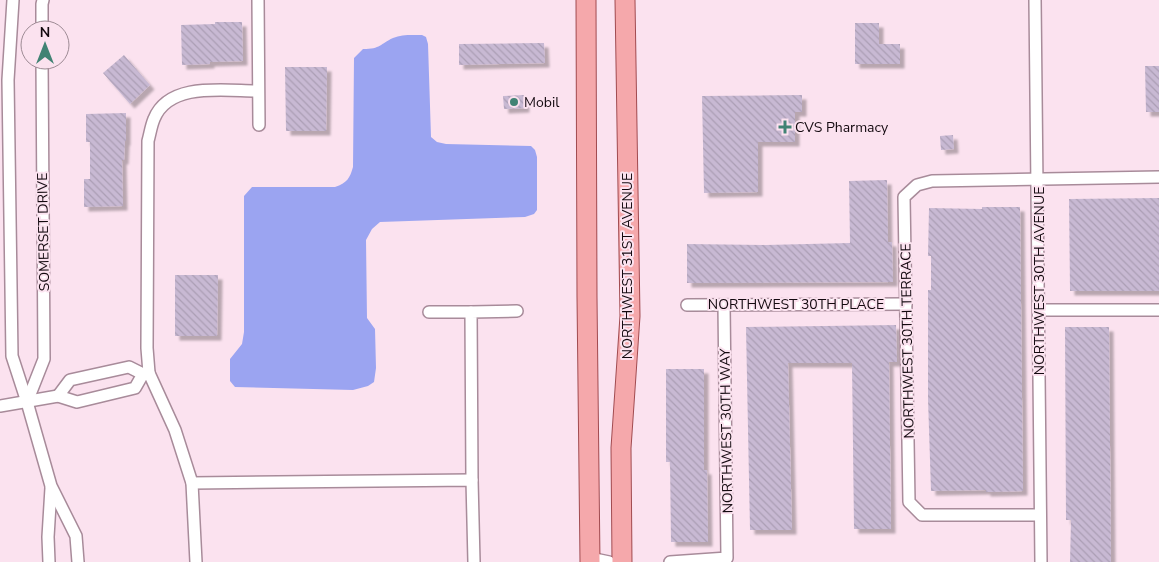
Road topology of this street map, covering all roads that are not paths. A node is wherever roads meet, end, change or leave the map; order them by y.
1 (12, 0) edge
2 (43, 0) edge
3 (258, 0) edge
4 (586, 0) edge
5 (625, 0) edge
6 (1035, 0) edge
7 (42, 20) edge
8 (42, 70) edge
9 (258, 91) junction
10 (259, 126) dead end
11 (1159, 177) edge
12 (1038, 180) junction
13 (686, 304) dead end
14 (724, 304) junction
15 (906, 304) junction
16 (1039, 310) junction
17 (1159, 310) edge
18 (517, 311) dead end
19 (430, 312) dead end
20 (471, 312) junction
21 (107, 372) junction
22 (146, 373) junction
23 (112, 394) junction
24 (58, 396) junction
25 (27, 402) junction
26 (0, 406) edge
27 (472, 480) junction
28 (192, 483) junction
29 (51, 486) junction
30 (1040, 515) junction
31 (590, 560) edge
32 (50, 562) edge
33 (78, 562) edge
34 (196, 562) edge
35 (474, 562) edge
36 (610, 562) edge
37 (622, 562) edge
38 (670, 562) edge
39 (1041, 562) edge

1 - 25 street
2 - 7 street
3 - 9 street
4 - 31 main road
5 - 37 main road, NORTHWEST 31ST AVENUE
6 - 12 street, NORTHWEST 30TH AVENUE
8 - 25 street, SOMERSET DRIVE
9 - 10 street
9 - 22 street
11 - 12 street
12 - 15 street, NORTHWEST 30TH TERRACE
12 - 16 street, NORTHWEST 30TH AVENUE
13 - 14 street, NORTHWEST 30TH PLACE
14 - 15 street, NORTHWEST 30TH PLACE
14 - 38 street, NORTHWEST 30TH WAY
15 - 30 street, NORTHWEST 30TH TERRACE
16 - 17 street
16 - 30 street, NORTHWEST 30TH AVENUE
18 - 20 street
19 - 20 street
20 - 27 street
21 - 22 street
21 - 23 street
21 - 24 street
22 - 23 street
22 - 28 street
23 - 24 street
24 - 25 street
25 - 26 street
25 - 29 street
27 - 28 street
27 - 35 street
28 - 34 street
29 - 32 street
29 - 33 street
30 - 39 street, NORTHWEST 30TH AVENUE
31 - 36 street

